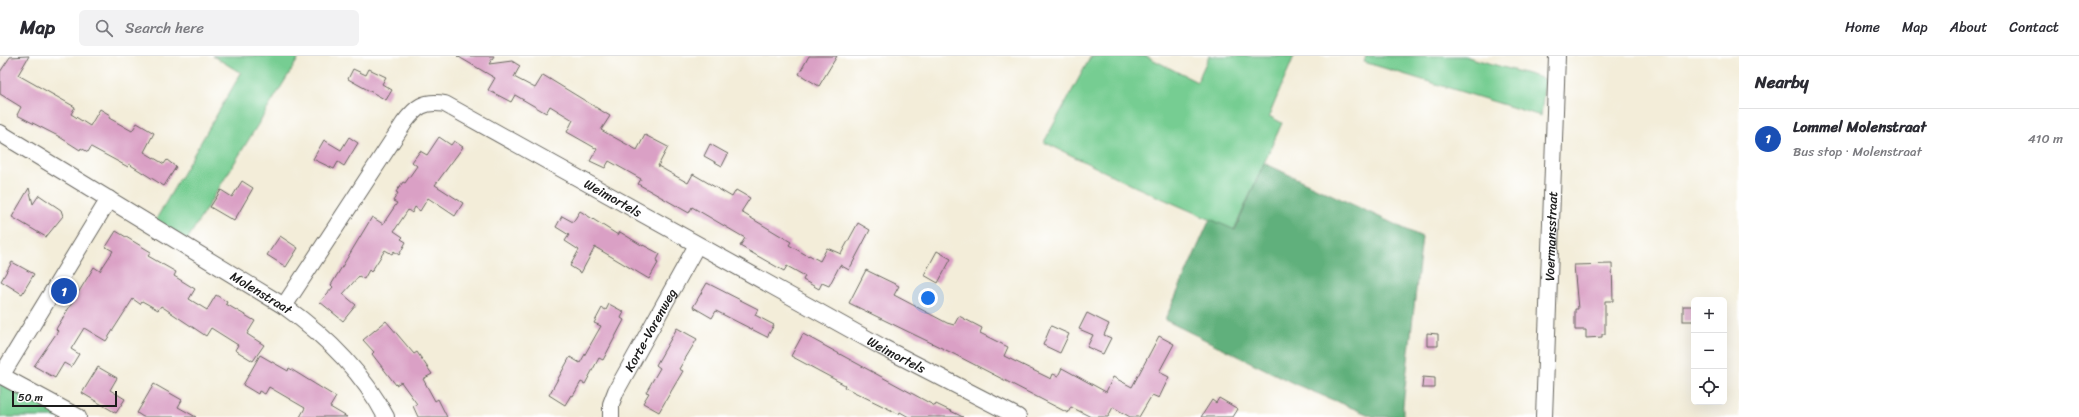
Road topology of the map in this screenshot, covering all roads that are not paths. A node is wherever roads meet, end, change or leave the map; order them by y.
1 (1557, 56) edge
2 (0, 133) edge
3 (109, 199) junction
4 (697, 245) junction
5 (284, 306) junction
6 (1, 376) edge
7 (78, 417) edge
8 (386, 417) edge
9 (611, 417) edge
10 (1018, 417) edge
11 (1544, 417) edge

1 - 11 street, Voermansstraat
2 - 3 street, Molenstraat
3 - 5 street, Molenstraat
3 - 6 street
4 - 5 street, Weimortels
4 - 9 street, Korte-Vorenweg
4 - 10 street, Weimortels
5 - 8 street, Molenstraat
6 - 7 street

